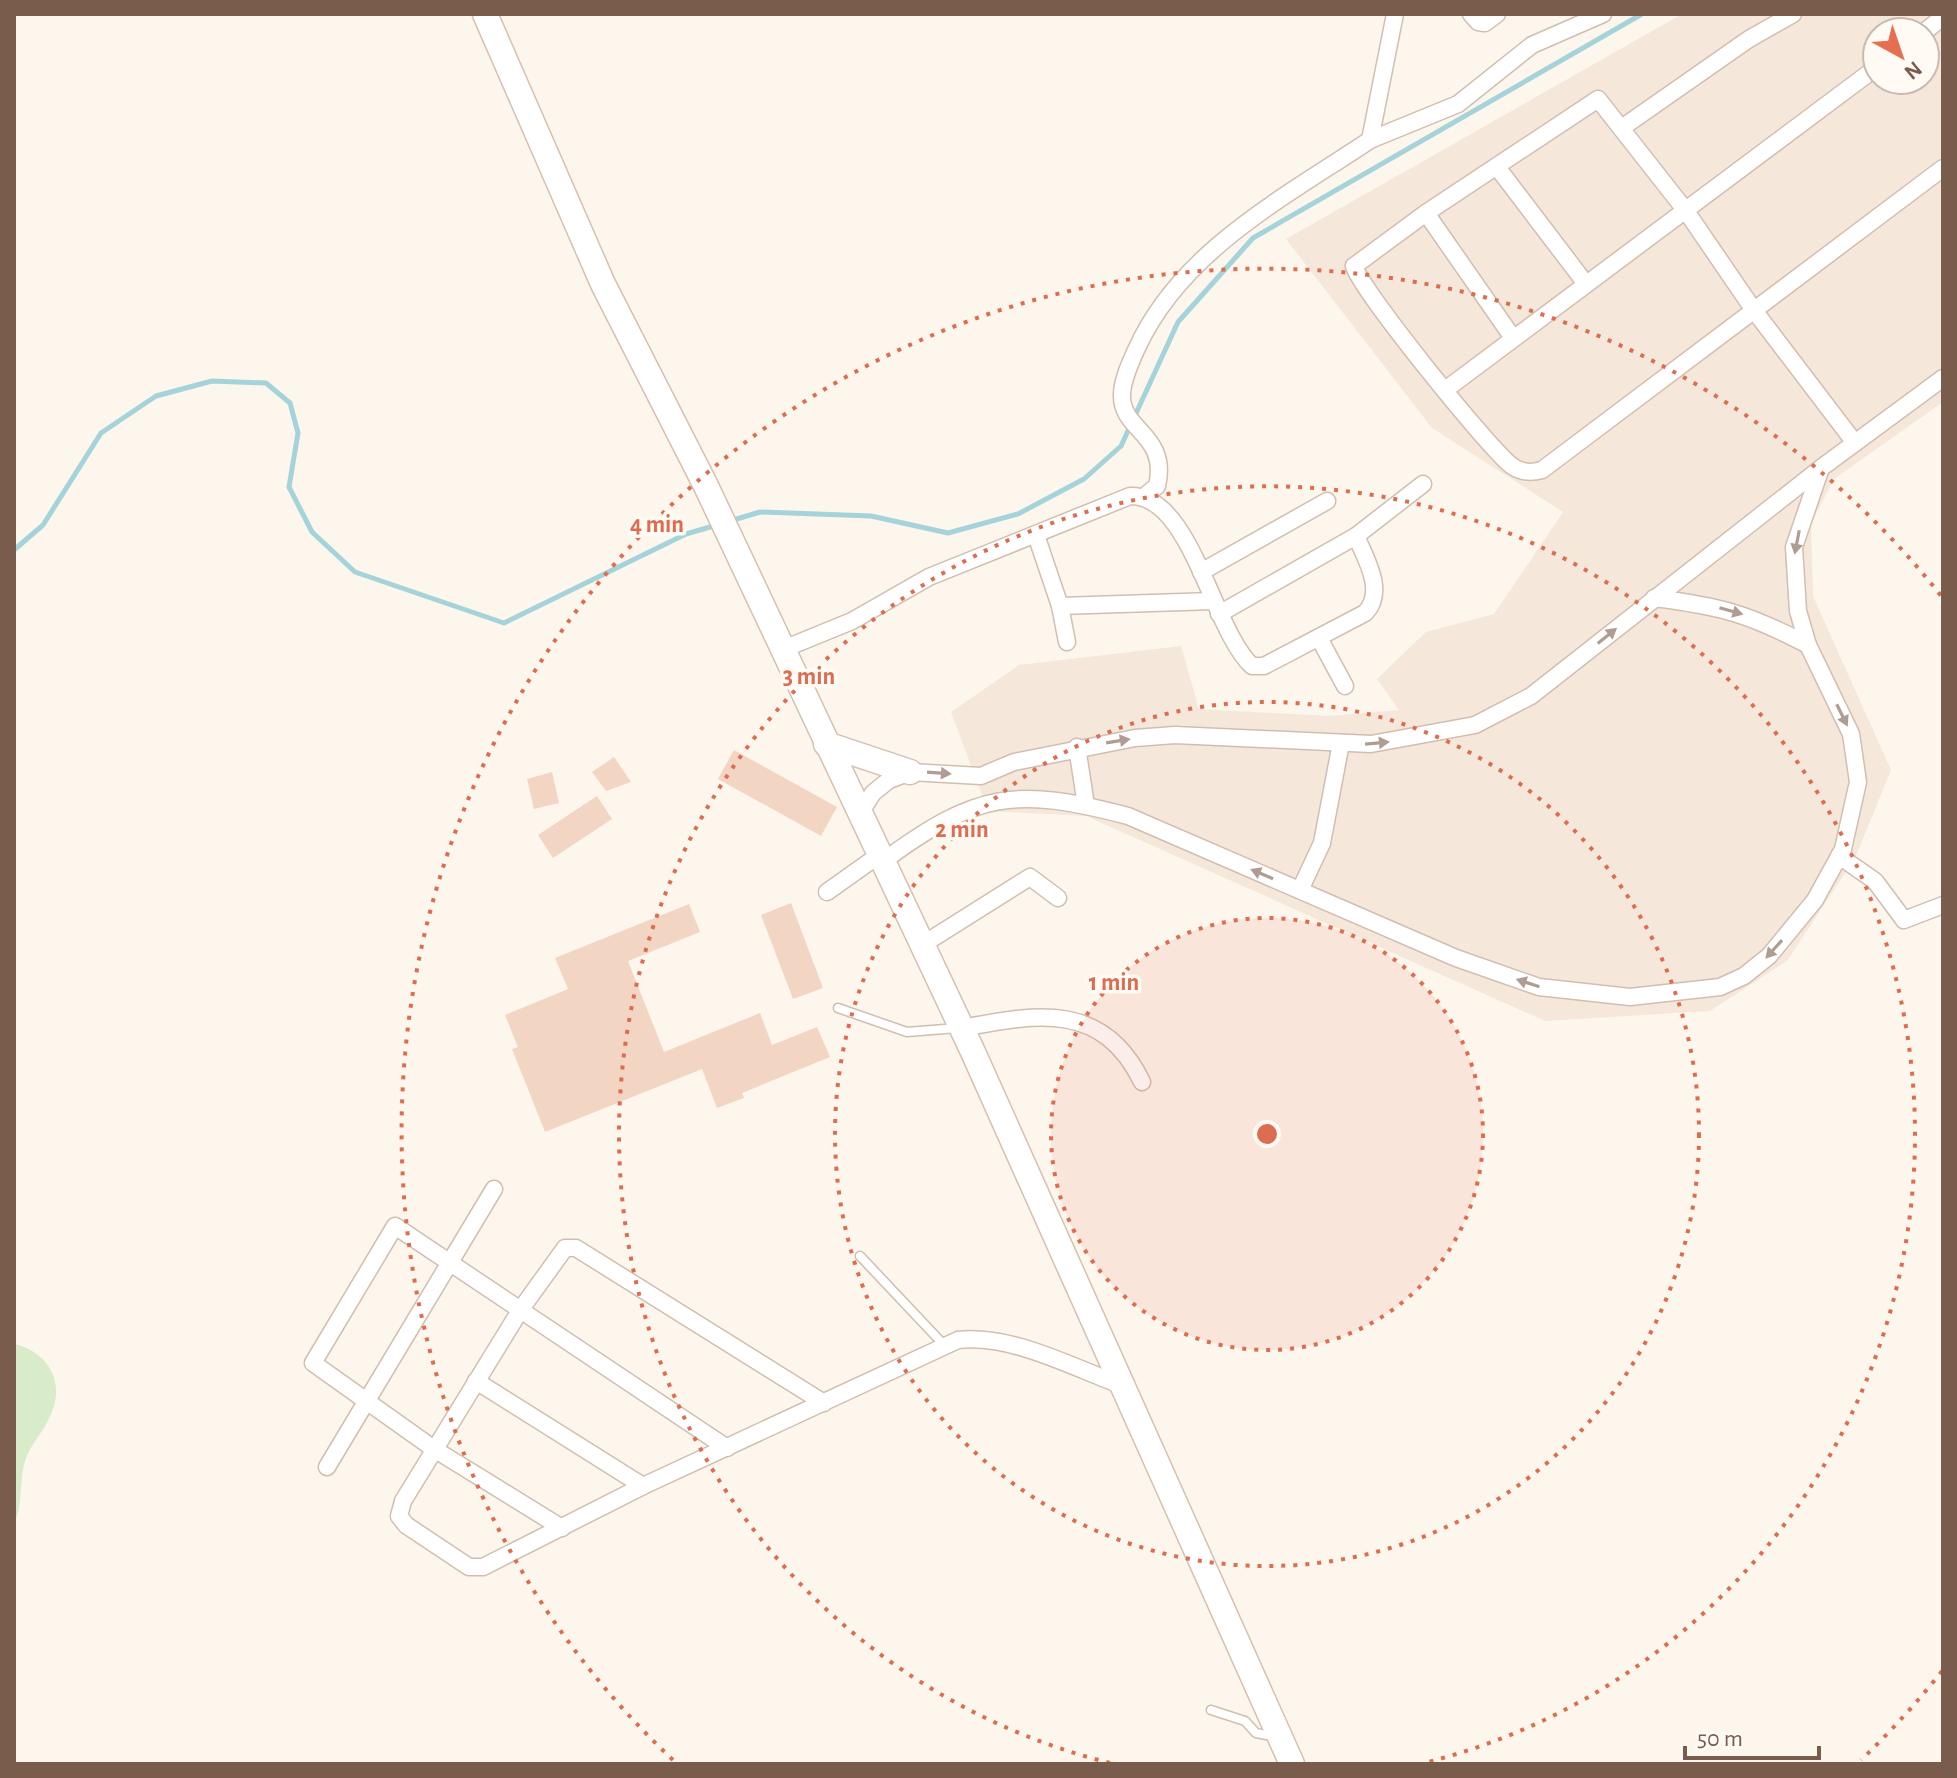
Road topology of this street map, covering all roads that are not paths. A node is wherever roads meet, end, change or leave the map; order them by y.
1 (485, 14) edge
2 (1395, 14) edge
3 (1471, 14) edge
4 (1497, 14) edge
5 (1603, 14) edge
6 (1793, 14) edge
7 (1861, 79) edge
8 (1623, 127) junction
9 (1370, 140) junction
10 (1497, 167) junction
11 (1943, 168) edge
12 (1686, 211) junction
13 (1426, 213) junction
14 (1586, 284) junction
15 (1753, 309) junction
16 (1513, 338) junction
17 (1943, 378) edge
18 (1445, 390) junction
19 (1855, 443) junction
20 (1821, 468) junction
21 (1423, 484) dead end
22 (1146, 495) junction
23 (1327, 501) dead end
24 (1036, 535) junction
25 (1356, 536) junction
26 (1201, 572) junction
27 (1654, 598) junction
28 (1060, 606) junction
29 (1216, 608) junction
30 (1319, 638) junction
31 (1067, 642) dead end
32 (1808, 645) junction
33 (781, 650) junction
34 (1345, 686) dead end
35 (1341, 743) junction
36 (826, 744) junction
37 (1077, 747) junction
38 (910, 772) junction
39 (981, 776) junction
40 (986, 803) junction
41 (1086, 805) junction
42 (859, 815) junction
43 (1839, 856) junction
44 (881, 858) junction
45 (1300, 890) junction
46 (827, 892) dead end
47 (1058, 898) dead end
48 (1943, 905) edge
49 (922, 945) junction
50 (838, 1008) dead end
51 (962, 1028) junction
52 (1142, 1082) dead end
53 (494, 1189) dead end
54 (860, 1256) dead end
55 (452, 1262) junction
56 (521, 1309) junction
57 (944, 1345) junction
58 (476, 1381) junction
59 (1124, 1386) junction
60 (824, 1403) junction
61 (367, 1404) junction
62 (727, 1448) junction
63 (434, 1449) junction
64 (327, 1467) dead end
65 (643, 1486) junction
66 (562, 1528) junction
67 (1211, 1710) dead end
68 (1282, 1737) junction
69 (1292, 1764) edge

1 - 33 street
2 - 9 street
3 - 4 street
5 - 9 street
6 - 8 street
7 - 12 street
8 - 10 street
8 - 12 street
9 - 22 street
10 - 13 street
10 - 14 street
11 - 15 street
12 - 14 street
12 - 15 street
13 - 16 street
13 - 18 street
14 - 16 street
15 - 18 street
15 - 19 street
16 - 18 street
17 - 19 street
19 - 20 street
20 - 27 street
20 -> 32 street
21 - 25 street
22 - 24 street
22 - 26 street
23 - 26 street
24 - 28 street
24 - 33 street
25 - 29 street
25 - 30 street
26 - 29 street
27 -> 32 street
35 -> 27 street
28 - 29 street
28 - 31 street
29 - 30 street
30 - 34 street
32 -> 43 street
33 - 36 street
37 -> 35 street
35 - 45 street
36 - 38 street
36 - 42 street
37 - 39 street
37 - 41 street
38 -> 39 street
38 - 42 street
39 - 40 street
40 - 41 street
40 - 44 street
45 -> 41 street
42 - 44 street
43 -> 45 street
43 - 48 street
44 - 46 street
44 - 49 street
47 - 49 street
49 - 51 street
50 - 51 lane
51 - 52 street
51 - 59 street
53 - 55 street
54 - 57 lane
55 - 56 street
55 - 61 street
55 - 61 street
56 - 58 street
56 - 60 street
56 - 62 street
57 - 59 street
57 - 60 street
58 - 63 street
58 - 65 street
59 - 68 street
60 - 62 street
61 - 63 street
61 - 64 street
62 - 65 street
63 - 66 street
63 - 66 street
65 - 66 street
67 - 68 lane
68 - 69 street

